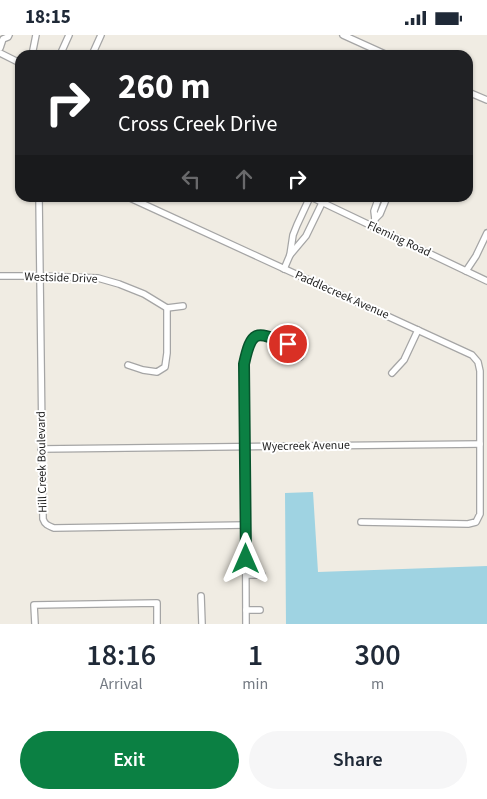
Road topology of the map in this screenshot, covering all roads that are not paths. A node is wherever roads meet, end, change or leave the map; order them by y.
1 (9, 35) edge
2 (36, 35) edge
3 (69, 35) edge
4 (101, 35) edge
5 (343, 35) edge
6 (0, 48) edge
7 (33, 50) edge
8 (62, 50) edge
9 (94, 50) edge
10 (376, 50) edge
11 (0, 53) edge
12 (15, 60) edge
13 (473, 93) edge
14 (487, 100) edge
15 (39, 202) edge
16 (139, 202) edge
17 (308, 202) edge
18 (377, 202) edge
19 (385, 202) edge
20 (322, 203) joint
21 (375, 219) junction
22 (372, 226) junction
23 (487, 233) edge
24 (290, 255) junction
25 (284, 269) junction
26 (466, 271) junction
27 (0, 276) edge
28 (40, 276) junction
29 (487, 281) edge
30 (183, 306) dead end
31 (167, 308) junction
32 (418, 330) junction
33 (300, 357) dead end
34 (128, 365) dead end
35 (392, 373) dead end
36 (480, 444) junction
37 (246, 447) junction
38 (41, 449) junction
39 (361, 522) dead end
40 (246, 525) junction
41 (246, 575) junction
42 (262, 575) dead end
43 (201, 596) dead end
44 (260, 609) dead end
45 (246, 610) junction
46 (35, 624) edge
47 (157, 624) edge
48 (202, 624) edge
49 (246, 624) edge

1 - 6 street
2 - 7 street
3 - 8 street
4 - 9 street
5 - 10 street
11 - 12 street
13 - 14 street
15 - 28 street, Hill Creek Boulevard
16 - 25 street, Paddlecreek Avenue
17 - 24 street
18 - 21 street
19 - 21 street
20 - 22 street, Fleming Road
20 - 24 street
21 - 22 street
22 - 26 street, Fleming Road
23 - 26 street
24 - 25 street
25 - 32 street, Paddlecreek Avenue
26 - 29 street, Fleming Road
27 - 28 street, Westside Drive
28 - 31 street, Westside Drive
28 - 38 street, Hill Creek Boulevard
30 - 31 street
31 - 34 street
32 - 35 street
32 - 36 street, Paddlecreek Avenue
33 - 37 street
36 - 37 street, Wyecreek Avenue
36 - 39 street, Paddlecreek Avenue
37 - 38 street, Wyecreek Avenue
37 - 40 street
38 - 40 street, Hill Creek Boulevard
40 - 41 street
41 - 42 street
41 - 45 street
43 - 48 street
44 - 45 street
45 - 49 street
46 - 47 street

